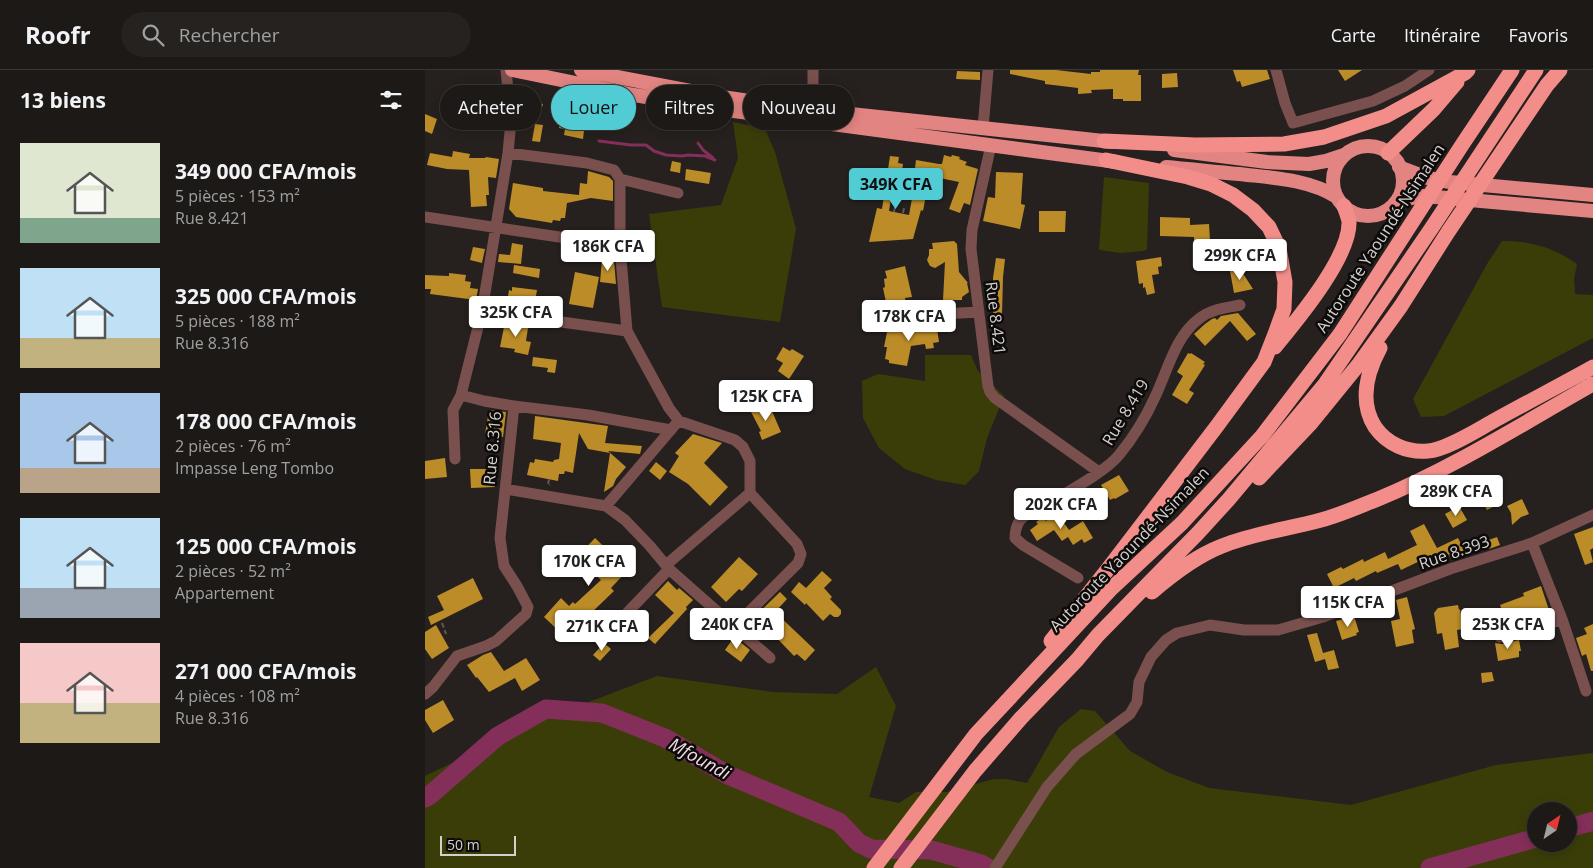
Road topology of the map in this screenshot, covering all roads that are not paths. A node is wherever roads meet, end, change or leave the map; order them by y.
1 (506, 70) edge
2 (512, 70) edge
3 (581, 70) edge
4 (813, 70) edge
5 (987, 70) edge
6 (1276, 70) edge
7 (1429, 70) edge
8 (1512, 70) edge
9 (1536, 70) edge
10 (1556, 70) edge
11 (1560, 70) edge
12 (1467, 72) edge
13 (813, 85) edge
14 (1547, 85) junction
15 (743, 100) edge
16 (854, 114) edge
17 (983, 128) junction
18 (1104, 141) junction
19 (991, 144) junction
20 (508, 153) junction
21 (1389, 153) junction
22 (1344, 155) junction
23 (1106, 160) junction
24 (1399, 167) junction
25 (620, 179) junction
26 (678, 193) dead end
27 (1593, 195) edge
28 (1341, 202) junction
29 (1394, 204) junction
30 (1593, 212) edge
31 (425, 217) edge
32 (496, 227) junction
33 (620, 246) junction
34 (1240, 305) dead end
35 (1401, 306) junction
36 (482, 311) junction
37 (979, 312) junction
38 (881, 321) dead end
39 (627, 331) junction
40 (1264, 362) junction
41 (1593, 367) edge
42 (1593, 384) edge
43 (461, 395) junction
44 (514, 406) junction
45 (679, 420) junction
46 (671, 430) junction
47 (455, 459) dead end
48 (1099, 472) junction
49 (505, 489) junction
50 (750, 492) junction
51 (1229, 499) junction
52 (606, 506) junction
53 (1593, 515) edge
54 (1532, 543) junction
55 (667, 567) junction
56 (1078, 578) dead end
57 (1562, 619) junction
58 (734, 627) junction
59 (604, 637) dead end
60 (1500, 637) dead end
61 (770, 658) dead end
62 (1077, 660) junction
63 (1586, 691) dead end
64 (425, 694) edge
65 (976, 734) junction
66 (997, 864) edge
67 (874, 868) edge
68 (901, 868) edge

1 - 20 street
2 - 19 highway
3 - 15 highway
4 - 13 street
5 - 17 street
6 - 7 street
8 - 65 highway, Autoroute Yaoundé-Nsimalen
9 - 51 highway
10 - 14 highway
11 - 14 highway
12 - 18 highway
12 - 21 highway
14 - 35 highway
16 - 17 highway
17 - 18 highway
18 - 22 highway
19 - 23 highway
19 - 37 street, Rue 8.421
20 - 25 street
20 - 32 street
21 - 22 highway
21 - 24 highway
22 - 28 highway
23 - 28 highway
23 - 40 highway
24 - 27 highway
24 - 29 highway
25 - 26 street
25 - 33 street
28 - 29 highway
28 - 40 highway
29 - 30 highway
31 - 32 street
32 - 33 street
32 - 36 street
33 - 39 street
34 - 48 street, Rue 8.419
35 - 41 highway
35 - 51 highway
36 - 39 street
36 - 43 street
37 - 38 street
37 - 48 street, Rue 8.421
39 - 45 street
40 - 65 highway
42 - 62 highway
43 - 44 street, Rue 8.316
43 - 47 street
44 - 46 street
44 - 49 street, Rue 8.316
45 - 46 street
45 - 50 street
46 - 52 street
48 - 56 street, Rue 8.419
49 - 52 street
49 - 64 street, Rue 8.316
50 - 55 street
50 - 58 street
51 - 62 highway
52 - 55 street
53 - 54 street, Rue 8.393
54 - 57 street
54 - 66 street, Rue 8.393
55 - 58 street
55 - 59 street
57 - 60 street
57 - 63 street
58 - 61 street
62 - 68 highway
65 - 67 highway, Autoroute Yaoundé-Nsimalen

